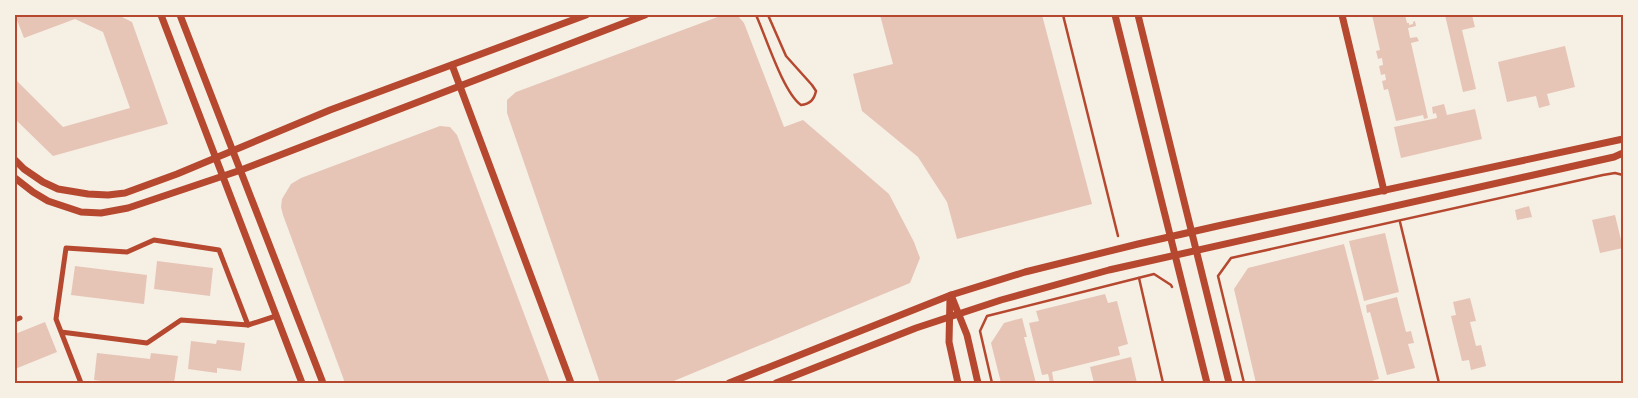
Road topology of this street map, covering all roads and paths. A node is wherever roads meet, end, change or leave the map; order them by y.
1 (161, 15) edge
2 (180, 15) edge
3 (586, 15) edge
4 (645, 15) edge
5 (756, 15) edge
6 (768, 15) edge
7 (1063, 15) edge
8 (1114, 15) edge
9 (1138, 15) edge
10 (1342, 15) edge
11 (452, 65) junction
12 (460, 87) junction
13 (1623, 139) edge
14 (233, 150) junction
15 (1623, 153) edge
16 (216, 158) junction
17 (15, 160) edge
18 (241, 170) junction
19 (1623, 175) edge
20 (223, 176) junction
21 (15, 178) edge
22 (1384, 191) junction
23 (1400, 222) junction
24 (1192, 232) junction
25 (1118, 236) dead end
26 (1170, 236) junction
27 (1196, 251) junction
28 (1175, 256) junction
29 (1139, 278) junction
30 (1174, 294) dead end
31 (951, 295) junction
32 (958, 314) junction
33 (276, 316) junction
34 (950, 317) junction
35 (248, 325) junction
36 (61, 332) junction
37 (81, 383) edge
38 (302, 383) edge
39 (323, 383) edge
40 (571, 383) edge
41 (729, 383) edge
42 (776, 383) edge
43 (958, 383) edge
44 (978, 383) edge
45 (992, 383) edge
46 (1163, 383) edge
47 (1207, 383) edge
48 (1229, 383) edge
49 (1244, 383) edge
50 (1439, 383) edge

1 - 16 street
2 - 14 street
3 - 11 street
4 - 12 street
5 - 6 lane
7 - 25 path
8 - 26 street
9 - 24 street
10 - 22 street
11 - 12 street
11 - 14 street
12 - 18 street
12 - 40 street
13 - 22 street
14 - 16 street
14 - 18 street
15 - 27 street
16 - 17 street
16 - 20 street
18 - 20 street
18 - 39 street
19 - 23 path
20 - 21 street
20 - 33 street
22 - 24 street
23 - 49 path
23 - 50 path
24 - 26 street
24 - 27 street
26 - 28 street
26 - 31 street
27 - 28 street
27 - 48 street
28 - 32 street
28 - 47 street
29 - 30 path
29 - 45 path
29 - 46 path
31 - 32 street
31 - 34 street
31 - 41 street
32 - 34 street
32 - 44 street
33 - 35 street
33 - 38 street
34 - 42 street
34 - 43 street
35 - 36 street
35 - 36 street
36 - 37 street

